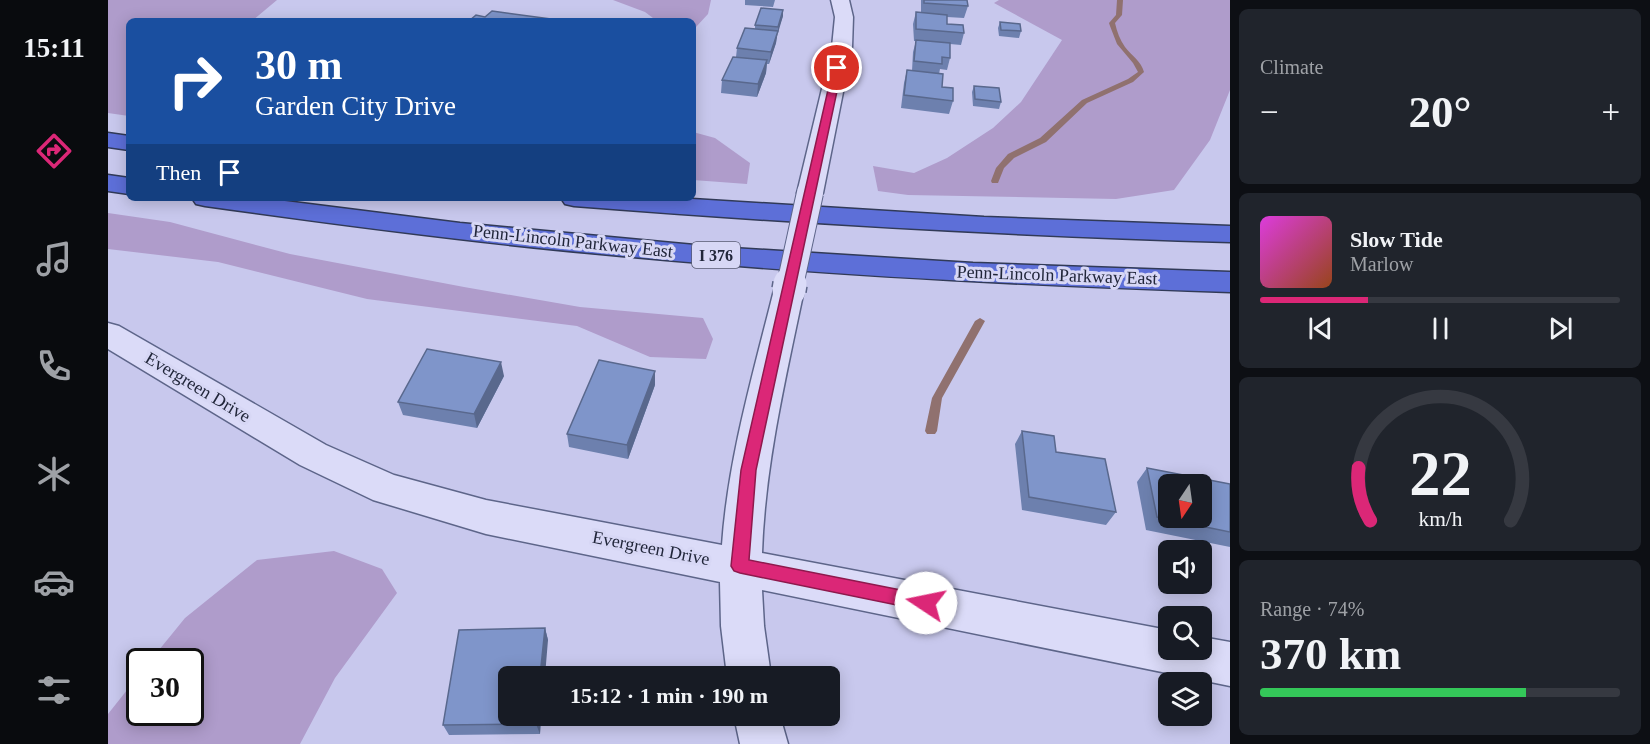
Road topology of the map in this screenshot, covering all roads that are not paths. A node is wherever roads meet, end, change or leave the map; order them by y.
1 (840, 0) edge
2 (108, 140) edge
3 (126, 143) edge
4 (108, 183) edge
5 (126, 186) edge
6 (228, 201) edge
7 (612, 201) edge
8 (1230, 234) edge
9 (1230, 282) edge
10 (108, 334) edge
11 (740, 566) junction
12 (1230, 664) edge
13 (748, 666) edge
14 (760, 726) edge
15 (764, 744) edge

1 - 11 street, bridge
2 - 3 highway
4 - 5 highway
6 - 9 highway, Penn-Lincoln Parkway East / I 376
7 - 8 highway
10 - 11 street, Evergreen Drive
11 - 12 street, Evergreen Drive
11 - 13 street
14 - 15 street

